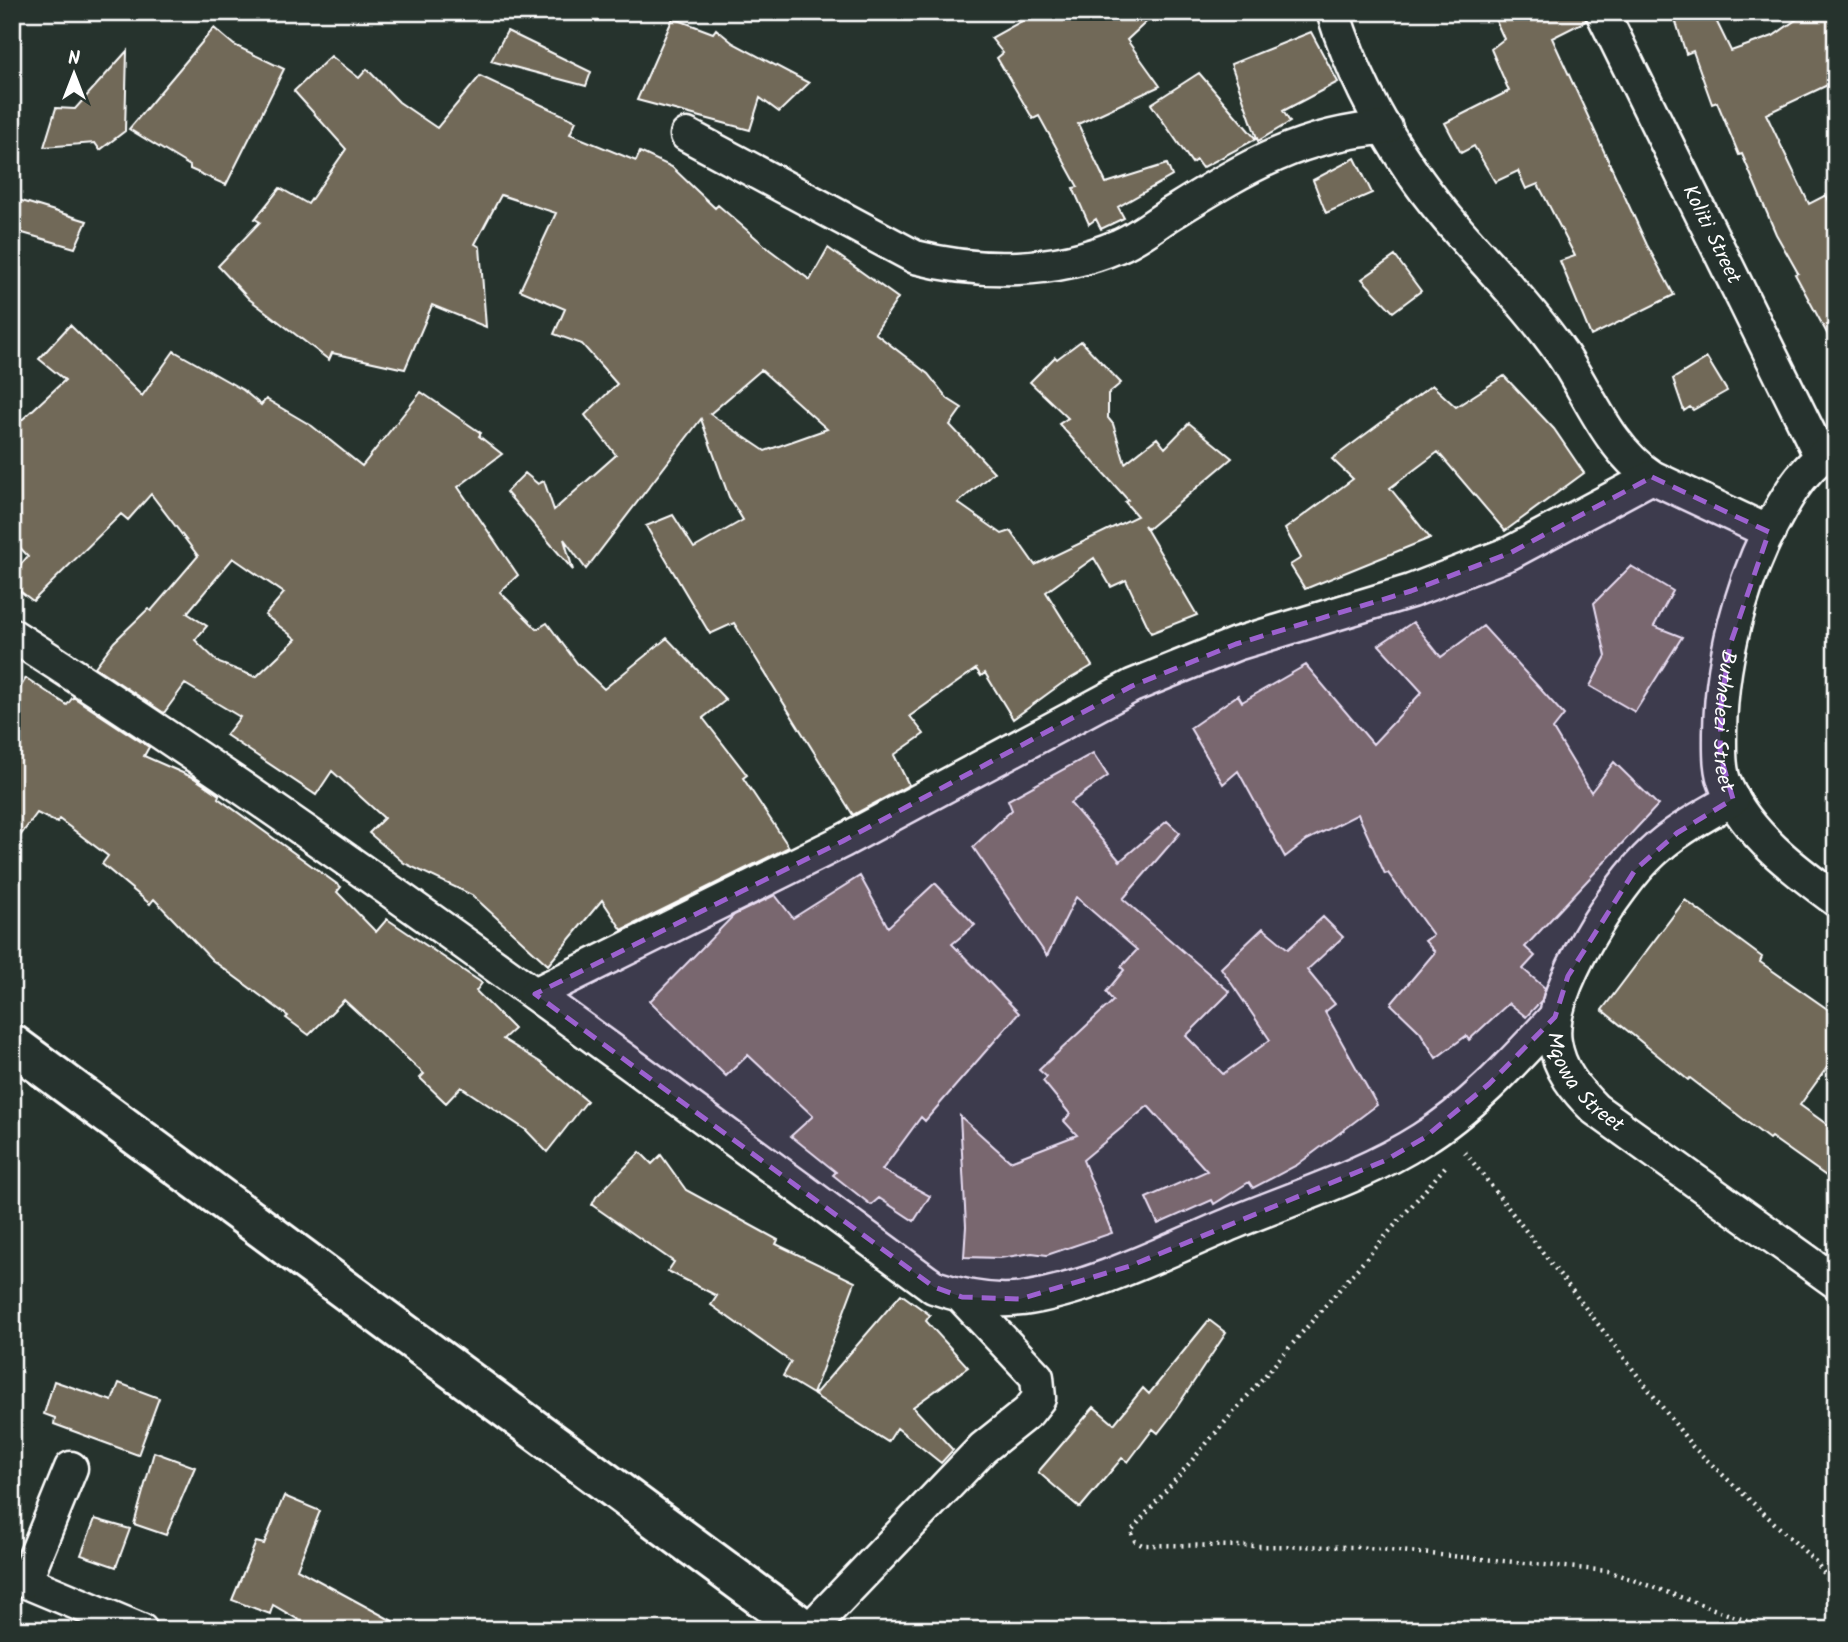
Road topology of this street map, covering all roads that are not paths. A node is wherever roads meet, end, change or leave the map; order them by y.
1 (1333, 12) edge
2 (1602, 12) edge
3 (1386, 128) junction
4 (687, 135) dead end
5 (1828, 451) edge
6 (1653, 477) junction
7 (1769, 532) junction
8 (12, 635) edge
9 (1733, 799) junction
10 (1836, 900) edge
11 (535, 994) junction
12 (1555, 1017) junction
13 (12, 1044) edge
14 (1836, 1282) edge
15 (962, 1297) junction
16 (71, 1468) dead end
17 (19, 1579) edge
18 (141, 1630) edge
19 (808, 1630) edge

1 - 3 street
2 - 5 street, Koliti Street
3 - 4 street
3 - 6 street
5 - 7 street, Buthelezi Street
6 - 7 street
6 - 11 street
7 - 9 street, Buthelezi Street
8 - 11 street
9 - 10 street, Buthelezi Street
9 - 12 street, Mqowa Street
11 - 15 street
12 - 14 street, Mqowa Street
12 - 15 street
13 - 19 main road
15 - 19 street
16 - 17 street
17 - 18 street

